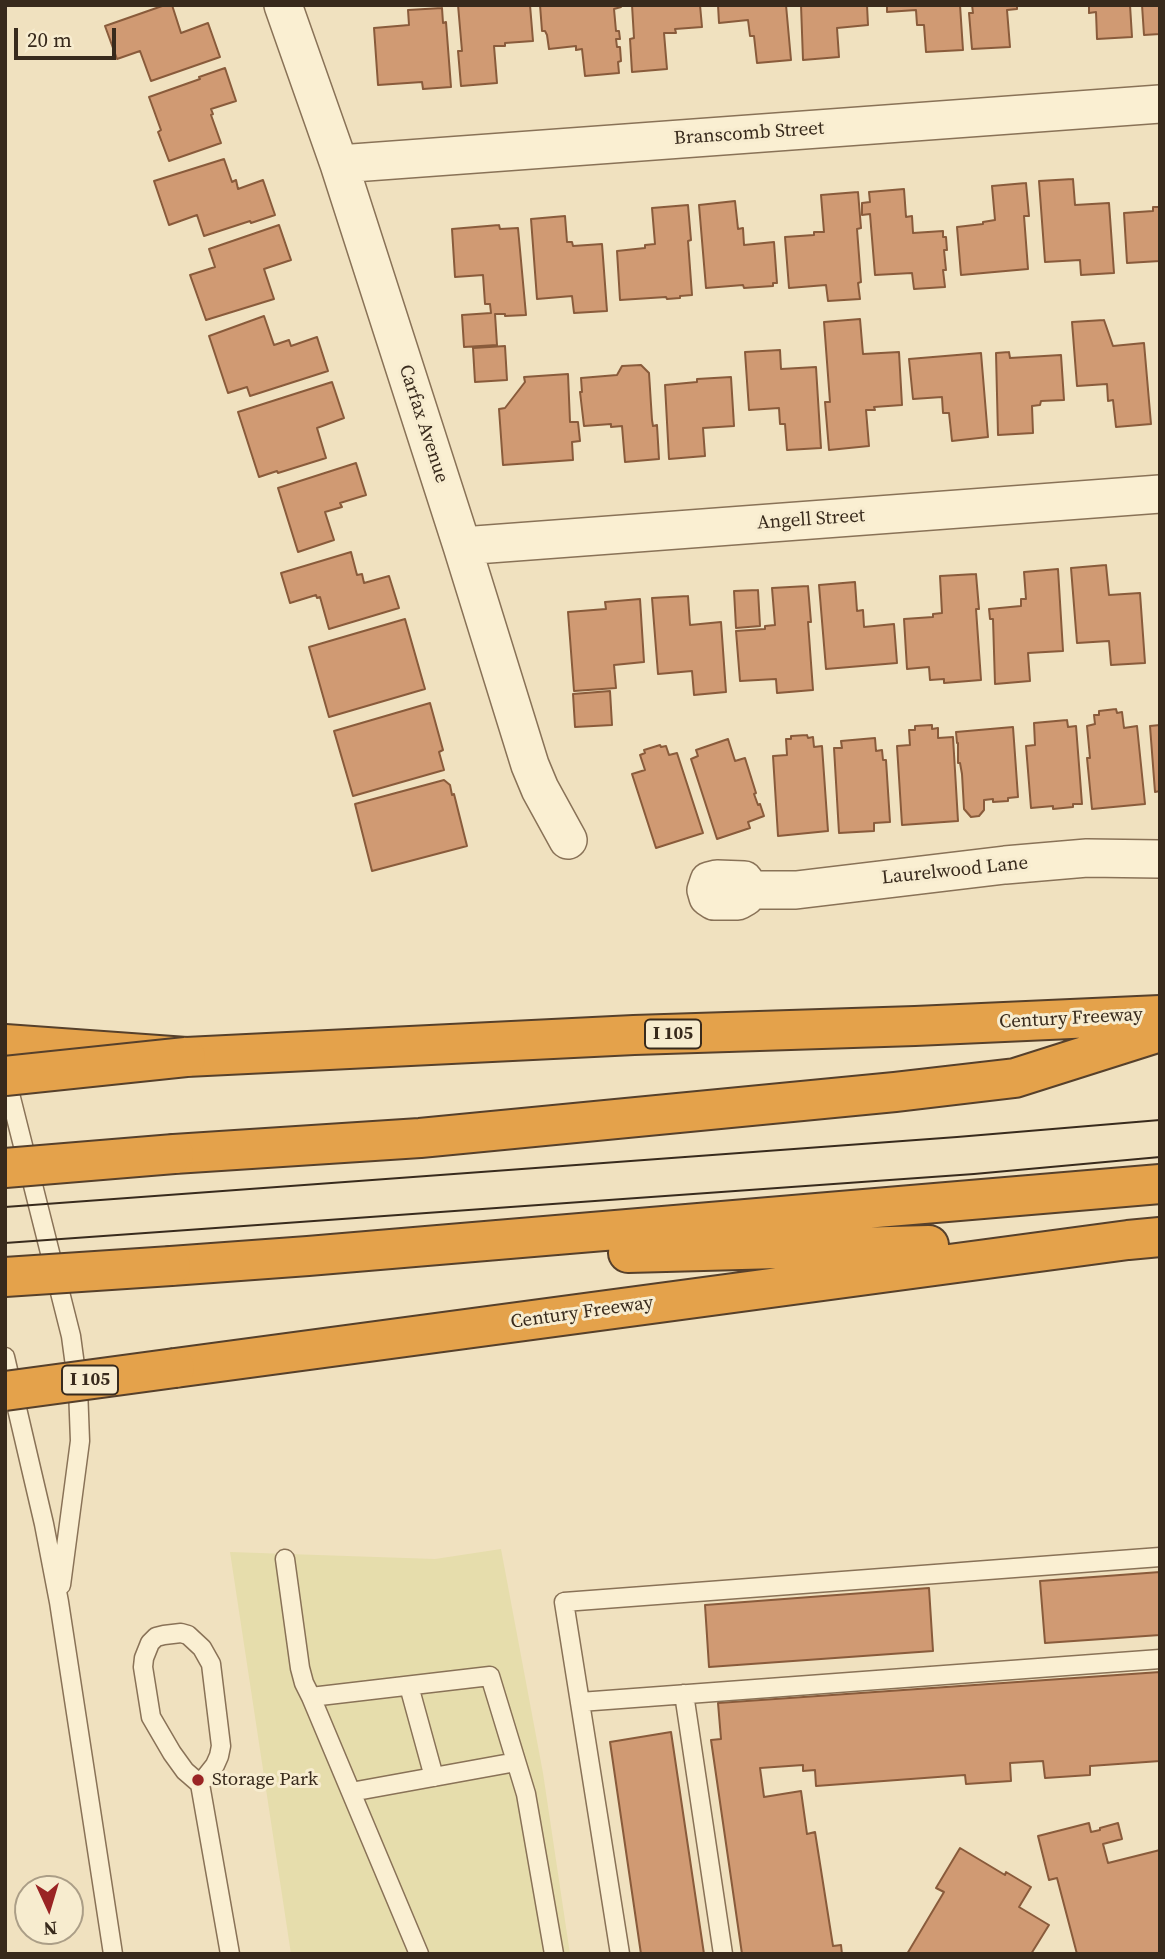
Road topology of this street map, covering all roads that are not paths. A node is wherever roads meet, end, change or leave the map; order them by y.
1 (283, 5) edge
2 (1160, 104) edge
3 (339, 164) junction
4 (1160, 494) edge
5 (462, 546) junction
6 (568, 840) dead end
7 (1160, 859) edge
8 (751, 890) dead end
9 (1160, 1015) edge
10 (1160, 1032) edge
11 (5, 1044) edge
12 (186, 1057) junction
13 (5, 1075) edge
14 (5, 1168) edge
15 (1160, 1184) edge
16 (1144, 1238) edge
17 (308, 1256) junction
18 (5, 1277) edge
19 (5, 1357) edge
20 (5, 1391) edge
21 (1160, 1557) edge
22 (285, 1559) dead end
23 (59, 1602) junction
24 (1160, 1659) edge
25 (409, 1685) junction
26 (684, 1694) junction
27 (311, 1697) junction
28 (580, 1702) junction
29 (516, 1762) junction
30 (434, 1777) junction
31 (200, 1784) junction
32 (351, 1792) junction
33 (113, 1954) edge
34 (230, 1954) edge
35 (419, 1954) edge
36 (554, 1954) edge
37 (620, 1954) edge
38 (723, 1954) edge

1 - 3 street, Carfax Avenue
2 - 3 street, Branscomb Street
3 - 5 street, Carfax Avenue
4 - 5 street, Angell Street
5 - 6 street, Carfax Avenue
7 - 8 street, Laurelwood Lane
9 - 12 highway, Century Freeway / I 105
10 - 14 highway, bridge
11 - 12 highway, bridge
12 - 13 highway, bridge
13 - 23 lane
15 - 17 highway
16 - 17 highway
16 - 20 highway, Century Freeway / I 105, bridge
17 - 18 highway, bridge
19 - 23 lane
21 - 28 lane
22 - 27 lane
23 - 33 lane
24 - 26 lane
25 - 27 lane
25 - 29 lane
25 - 30 lane
26 - 28 lane
26 - 38 lane
27 - 32 lane
28 - 37 lane
29 - 30 lane
29 - 36 lane
30 - 32 lane
31 - 31 lane
31 - 34 lane
32 - 35 lane

